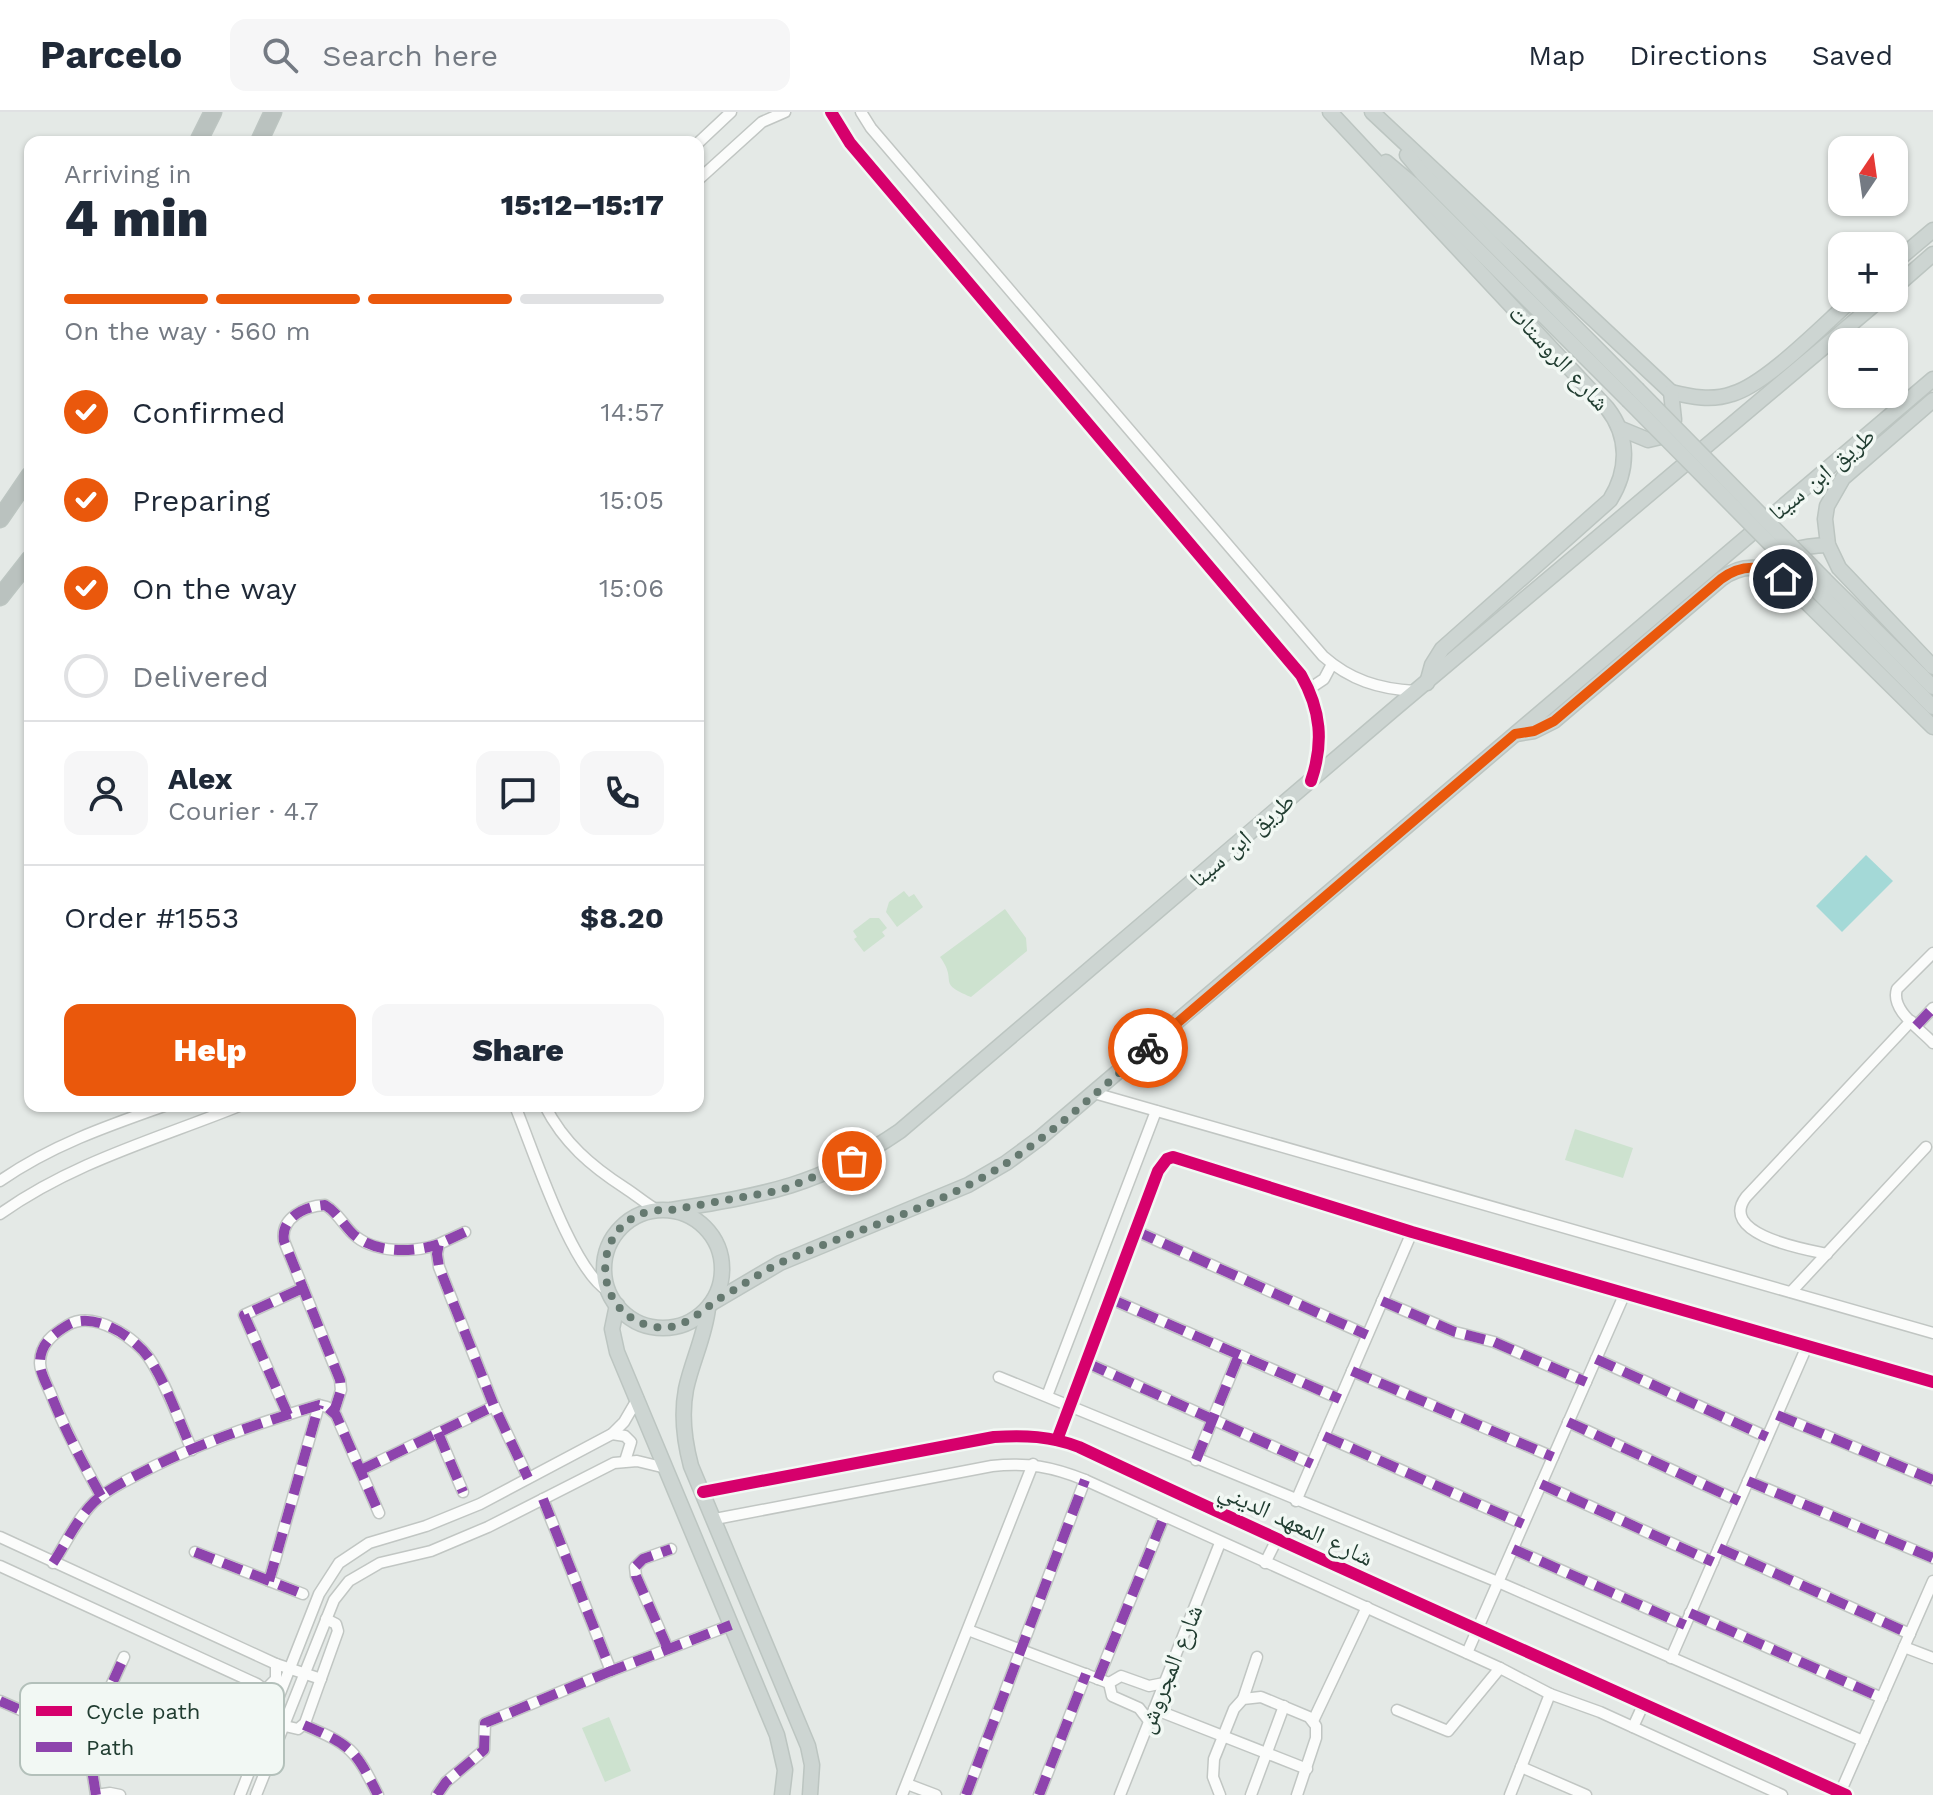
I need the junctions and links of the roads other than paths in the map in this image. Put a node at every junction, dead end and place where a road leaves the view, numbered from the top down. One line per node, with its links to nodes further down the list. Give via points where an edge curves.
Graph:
1 (213, 112): 12 (highway)
2 (273, 112): 13 (highway)
3 (731, 112): 14 (street)
4 (785, 112): 10 (street)
5 (817, 112): 9 (street)
6 (861, 112): 35 (street)
7 (1330, 112): 15 (main road, شارع الروستات)
8 (1372, 112): 11 (main road, شارع الروستات)
9 (832, 115): 39 (street, via 850,143)
10 (761, 117): 16 (street)
11 (1391, 131): 24 (main road, شارع الروستات); 25 (main road, via 1423,174)
12 (201, 136)
13 (262, 136)
14 (704, 137)
15 (1362, 147): 25 (main road, via 1411,183); 27 (main road, شارع الروستات, via 1607,408)
16 (704, 174)
17 (1933, 230): 18 (main road)
18 (1908, 251)
19 (1933, 254): 20 (main road)
20 (1908, 276)
21 (1838, 312): 24 (main road, via 1746,388 1717,398)
22 (1865, 312): 38 (main road, طريق ابن سينا)
23 (1933, 379): 42 (main road, طريق ابن سينا)
24 (1671, 392): 27 (main road, via 1674,420 1665,436 1648,440)
25 (1633, 394): 33 (main road, bridge)
26 (1933, 400): 30 (main road, via 1835,488 1827,506)
27 (1619, 428): 38 (main road, شارع الروستات, via 1624,465 1610,500 1442,649)
28 (24, 484): 29 (highway)
29 (0, 519)
30 (1828, 545): 32 (main road, via 1794,549); 36 (main road, via 1839,568)
31 (24, 567): 34 (highway)
32 (1774, 572): 41 (main road); 42 (main road, via 1753,567 1726,575 1554,721)
33 (1821, 585): 37 (main road); 40 (main road)
34 (0, 597)
35 (1332, 664): 38 (street, via 1372,685); 39 (street, via 1324,679)
36 (1933, 667)
37 (1933, 687)
38 (1422, 688): 43 (main road, طريق ابن سينا)
39 (1309, 689): 43 (street, via 1320,725)
40 (1933, 707)
41 (1933, 727)
42 (1515, 734): 48 (main road, طريق ابن سينا)
43 (1311, 781): 56 (main road, طريق ابن سينا, via 922,1114 876,1147 782,1190)
44 (1933, 953): 46 (street, via 1895,995)
45 (1933, 1008): 46 (street)
46 (1913, 1023): 47 (street); 62 (street, via 1740,1204 1740,1216 1760,1235)
47 (1933, 1043)
48 (1094, 1093): 49 (street); 70 (main road, طريق ابن سينا, via 981,1178 780,1263)
49 (1156, 1111): 65 (street); 81 (street)
50 (147, 1112): 55 (street, via 83,1135)
51 (223, 1112): 57 (street, via 94,1160)
52 (517, 1112): 64 (street, via 575,1251)
53 (549, 1112): 56 (street, via 593,1167)
54 (1926, 1147): 62 (street)
55 (0, 1181)
56 (664, 1210): 64 (main road, via 631,1219 612,1238 604,1264); 70 (main road, via 687,1215 713,1237 723,1270)
57 (0, 1214)
58 (1136, 1231): 60 (street, via 1158,1171 1173,1157); 67 (street); 72 (street)
59 (465, 1232): 61 (street)
60 (1412, 1232): 66 (street); 68 (street)
61 (439, 1244): 63 (street, via 417,1249 377,1246 355,1237 332,1209 311,1208 292,1216 283,1234); 86 (street, via 439,1267)
62 (1827, 1254): 65 (street)
63 (303, 1288): 87 (street, via 340,1380); 88 (street, via 244,1315)
64 (608, 1291): 69 (main road)
65 (1791, 1292): 71 (street)
66 (1625, 1293): 73 (street); 75 (street)
67 (1111, 1299): 74 (street); 76 (street)
68 (1382, 1301): 72 (street); 79 (street)
69 (617, 1305): 70 (main road, via 627,1316 654,1327 683,1324); 82 (main road, via 613,1341)
70 (710, 1305): 111 (main road, via 684,1407 686,1447)
71 (1933, 1333)
72 (1367, 1335): 77 (street)
73 (1807, 1346): 80 (street); 89 (street)
74 (1239, 1355): 83 (street); 90 (street)
75 (1596, 1359): 79 (street); 95 (street)
76 (1087, 1363): 85 (street); 90 (street)
77 (1352, 1371): 83 (street); 98 (street)
78 (999, 1377): 81 (street)
79 (1586, 1382): 91 (street)
80 (1933, 1382)
81 (1047, 1396): 85 (street)
82 (638, 1398): 93 (street); 103 (main road)
83 (1340, 1399): 94 (street)
84 (319, 1405): 87 (street); 88 (street); 132 (street)
85 (1070, 1405): 96 (street); 99 (street)
86 (494, 1406): 92 (street); 105 (street)
87 (334, 1412): 104 (street)
88 (288, 1415): 97 (street)
89 (1777, 1415): 95 (street); 107 (street)
90 (1213, 1420): 99 (street); 102 (street)
91 (1568, 1422): 98 (street); 115 (street)
92 (438, 1433): 104 (street); 110 (street)
93 (612, 1434): 100 (street, via 631,1442); 105 (street)
94 (1324, 1436): 102 (street); 119 (street)
95 (1767, 1437): 108 (street)
96 (1057, 1440): 111 (street, شارع المعهد الديني, via 994,1437); 121 (street, شارع المعهد الديني)
97 (192, 1450): 112 (street); 112 (street, via 151,1360 139,1346 106,1325 72,1322 49,1339 40,1365 61,1420)
98 (1553, 1457): 109 (street)
99 (1196, 1460): 114 (street)
100 (625, 1461): 103 (street); 113 (street, via 602,1467)
101 (1033, 1464): 106 (street, شارع المعهد الديني); 118 (street, شارع المعهد الديني, via 992,1466); 141 (street)
102 (1312, 1464): 114 (street)
103 (666, 1468): 139 (main road)
104 (361, 1470): 116 (street)
105 (528, 1478): 153 (street, via 453,1515 348,1555 325,1583)
106 (1085, 1480): 117 (street, شارع المعهد الديني); 146 (street)
107 (1933, 1480)
108 (1748, 1481): 115 (street); 127 (street)
109 (1541, 1484): 119 (street); 128 (street)
110 (463, 1492)
111 (703, 1492): 118 (main road)
112 (101, 1496): 129 (street)
113 (543, 1499): 138 (street, via 431,1551 358,1574 341,1590); 155 (street)
114 (1296, 1501): 134 (street)
115 (1739, 1501): 123 (street)
116 (379, 1513)
117 (1164, 1517): 122 (street, شارع المعهد الديني); 159 (street)
118 (715, 1519): 196 (main road, via 808,1746)
119 (1523, 1524): 125 (street)
120 (0, 1537): 129 (street)
121 (1277, 1539): 130 (street); 142 (street, شارع المعهد الديني)
122 (1220, 1543): 130 (street, شارع المعهد الديني); 163 (street, شارع المجروش)
123 (1719, 1548): 128 (street); 143 (street)
124 (671, 1549): 145 (street, via 635,1567)
125 (1513, 1549): 134 (street); 140 (street)
126 (195, 1552): 132 (street)
127 (1933, 1558)
128 (1713, 1562): 137 (street)
129 (53, 1563): 152 (street)
130 (1265, 1563): 136 (street, شارع المعهد الديني)
131 (0, 1566): 161 (street)
132 (269, 1581): 135 (street)
133 (1933, 1581): 143 (street)
134 (1498, 1582): 142 (street); 150 (street)
135 (303, 1594)
136 (1367, 1607): 147 (street, شارع المعهد الديني); 175 (street)
137 (1690, 1613): 140 (street); 166 (street)
138 (326, 1619): 156 (street); 158 (street, via 339,1629)
139 (731, 1625): 145 (street); 195 (main road, via 783,1752)
140 (1685, 1625): 150 (street)
141 (968, 1630): 146 (street); 187 (street)
142 (1477, 1631): 147 (street); 169 (street, شارع المعهد الديني)
143 (1910, 1634): 144 (street)
144 (1904, 1647): 151 (street); 166 (street)
145 (668, 1649): 155 (street)
146 (1022, 1650): 157 (street); 198 (street)
147 (1467, 1653): 154 (street, شارع المعهد الديني)
148 (124, 1657): 160 (street)
149 (1257, 1657): 167 (street)
150 (1671, 1658): 180 (street)
151 (1933, 1658)
152 (276, 1664): 153 (street); 162 (street)
153 (291, 1668): 156 (street); 164 (street)
154 (1500, 1668): 165 (street, شارع المعهد الديني); 173 (street, via 1446,1731)
155 (611, 1671): 194 (street, via 485,1723 481,1755)
156 (305, 1673): 158 (street); 177 (street)
157 (1086, 1674): 159 (street); 199 (street)
158 (321, 1679): 176 (street)
159 (1104, 1681): 163 (street, via 1121,1676 1149,1686); 174 (street, via 1112,1696 1139,1708)
160 (112, 1683)
161 (250, 1683)
162 (272, 1683)
163 (1164, 1683): 171 (street, شارع المجروش)
164 (284, 1686)
165 (1550, 1694): 178 (street, شارع المعهد الديني); 182 (street)
166 (1882, 1698): 180 (street)
167 (1243, 1699): 170 (street, via 1255,1696); 179 (street)
168 (0, 1701): 172 (street)
169 (1644, 1703): 178 (street); 188 (street, شارع المعهد الديني)
170 (1284, 1706): 175 (street); 181 (street)
171 (1154, 1709): 174 (street, شارع المجروش); 179 (street)
172 (20, 1710)
173 (1397, 1710)
174 (1149, 1721): 200 (street, شارع المجروش)
175 (1313, 1721): 183 (street, via 1317,1732)
176 (304, 1725): 177 (street); 193 (street, via 349,1747)
177 (285, 1726)
178 (1633, 1727): 206 (street, شارع المعهد الديني)
179 (1222, 1736): 181 (street); 201 (street, via 1212,1768)
180 (1863, 1741): 188 (street)
181 (1266, 1753): 183 (street); 202 (street)
182 (1521, 1767): 204 (street); 205 (street)
183 (1307, 1769): 203 (street)
184 (93, 1775): 189 (street)
185 (248, 1775): 191 (street)
186 (264, 1775): 192 (street)
187 (905, 1790): 197 (street)
188 (1843, 1794)
189 (96, 1795): 190 (street)
190 (120, 1795)
191 (240, 1795)
192 (256, 1795)
193 (378, 1795)
194 (437, 1795)
195 (782, 1795)
196 (810, 1795)
197 (936, 1795)
198 (966, 1795)
199 (1039, 1795)
200 (1120, 1795)
201 (1220, 1795)
202 (1251, 1795)
203 (1297, 1795)
204 (1510, 1795)
205 (1586, 1795)
206 (1782, 1795)

